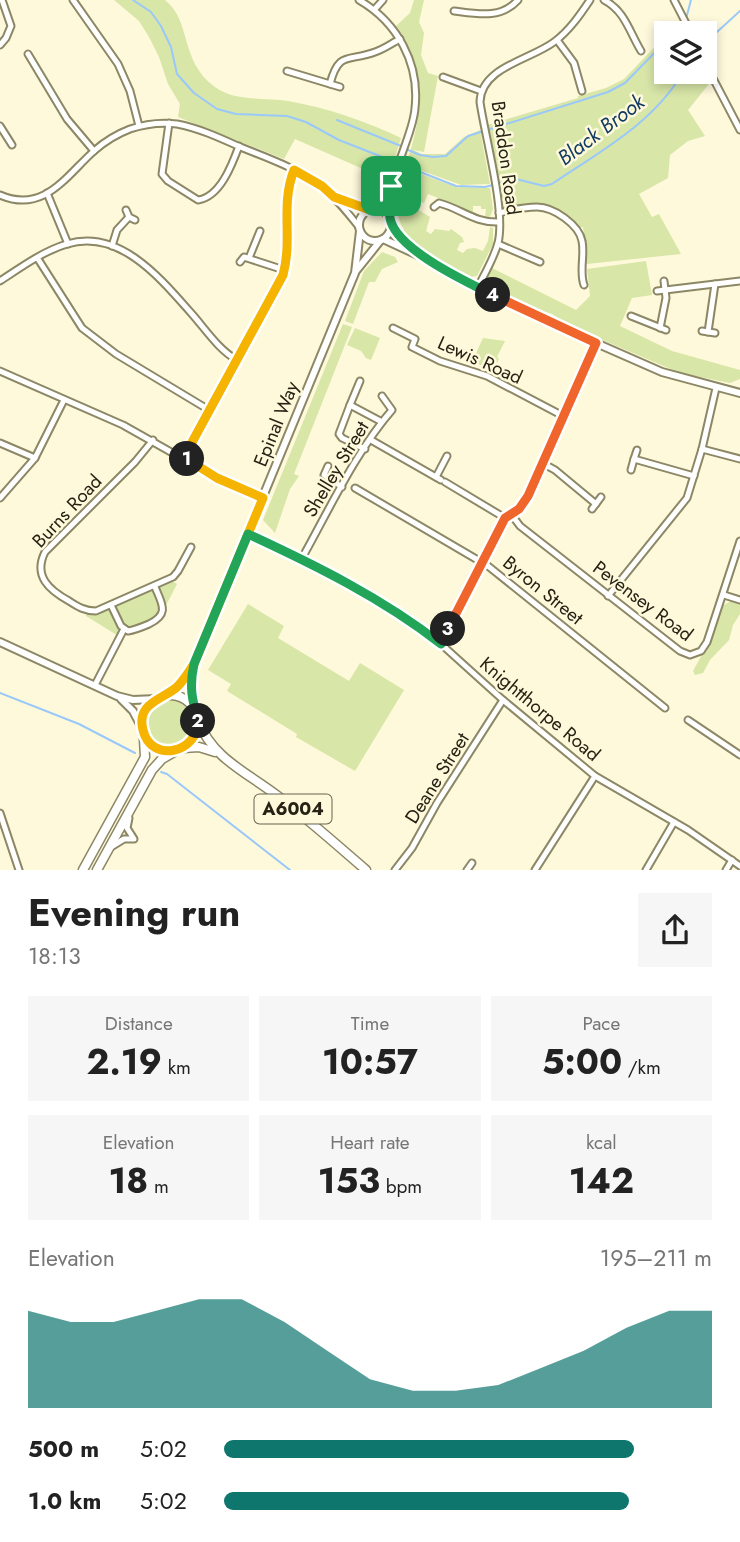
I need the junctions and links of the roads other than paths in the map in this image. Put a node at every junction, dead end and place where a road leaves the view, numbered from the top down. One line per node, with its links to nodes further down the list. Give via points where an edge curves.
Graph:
1 (2, 0): 15 (street, via 11,26)
2 (73, 0): 32 (street, via 118,64)
3 (359, 0): 9 (street)
4 (382, 0): 9 (street)
5 (518, 0): 10 (street, via 496,14 463,15)
6 (590, 0): 13 (street, Braddon Road)
7 (604, 0): 14 (street, via 623,15)
8 (674, 0): 11 (street)
9 (374, 10): 12 (street)
10 (454, 10)
11 (684, 21)
12 (400, 39): 26 (street, via 372,54 340,61); 40 (street, via 412,65 416,95 414,118)
13 (557, 40): 24 (street); 28 (street, Braddon Road, via 495,73)
14 (636, 42): 16 (street); 17 (street)
15 (0, 44)
16 (627, 47)
17 (640, 51)
18 (28, 54): 19 (street)
19 (36, 66): 20 (street); 38 (street, via 72,127)
20 (28, 71)
21 (288, 71): 26 (street)
22 (452, 71): 28 (street, via 446,78)
23 (589, 80): 24 (street)
24 (581, 82): 29 (street)
25 (717, 82): 33 (street)
26 (330, 84): 27 (street)
27 (340, 87)
28 (481, 91): 46 (street, Braddon Road)
29 (582, 91)
30 (169, 123): 32 (street); 37 (street); 37 (street, via 162,174 198,200 213,192 226,176)
31 (0, 125): 35 (street)
32 (139, 126): 38 (street)
33 (740, 127)
34 (14, 132): 35 (street)
35 (7, 136): 36 (street)
36 (12, 145)
37 (239, 146): 39 (street)
38 (93, 151): 41 (street)
39 (294, 170): 43 (street); 59 (street, via 286,196)
40 (391, 186): 45 (street); 48 (street)
41 (47, 193): 42 (street, via 27,199); 53 (street)
42 (0, 195)
43 (334, 197): 45 (street); 50 (street)
44 (435, 207): 49 (street, via 439,203 475,219)
45 (370, 210): 48 (street, via 382,211); 50 (street, via 363,215)
46 (499, 214): 49 (street, Braddon Road); 65 (street, via 540,206 578,228 583,242)
47 (130, 215): 55 (street, via 117,230)
48 (390, 220): 52 (street, via 391,230); 56 (street)
49 (499, 222): 54 (street, Braddon Road)
50 (360, 229): 52 (street, via 371,241); 60 (street, Epinal Way)
51 (260, 231): 59 (street, via 243,258)
52 (382, 240): 56 (street); 60 (street, Epinal Way)
53 (68, 244): 55 (street); 57 (street)
54 (498, 244): 58 (street); 66 (street, Braddon Road)
55 (112, 246): 73 (street, via 158,275)
56 (422, 257): 66 (street)
57 (38, 258): 61 (street); 81 (street, via 82,328)
58 (540, 262)
59 (284, 270): 73 (street)
60 (355, 273): 104 (street, Epinal Way)
61 (0, 281)
62 (664, 281): 67 (street)
63 (740, 281): 64 (street)
64 (715, 284): 67 (street); 71 (street, via 705,332)
65 (584, 285)
66 (478, 287): 72 (street)
67 (665, 289): 68 (street); 69 (street, via 663,329)
68 (657, 291)
69 (631, 316)
70 (393, 328): 82 (street, Lewis Road, via 415,339 412,347 487,376)
71 (715, 333)
72 (596, 343): 76 (street, via 662,372); 82 (street)
73 (237, 360): 81 (street)
74 (0, 371): 79 (street)
75 (360, 381): 80 (street)
76 (716, 388): 77 (street); 88 (street)
77 (740, 393)
78 (382, 396): 83 (street, Shelley Street, via 392,410)
79 (64, 400): 84 (street); 92 (street)
80 (350, 405): 83 (street); 87 (street, via 340,434)
81 (209, 410): 91 (street)
82 (565, 417): 95 (street)
83 (382, 422): 85 (street, Shelley Street)
84 (153, 440): 91 (street); 116 (street, Burns Road, via 45,552 40,563 47,585 78,607 96,611)
85 (371, 440): 87 (street, Shelley Street); 99 (street)
86 (0, 443): 92 (street)
87 (365, 449): 100 (street, Shelley Street)
88 (702, 449): 94 (street); 98 (street)
89 (638, 450): 93 (street)
90 (447, 456): 99 (street)
91 (184, 457): 104 (street)
92 (35, 458): 103 (street)
93 (634, 459): 97 (street); 98 (street)
94 (740, 459)
95 (544, 464): 102 (street, via 594,506); 105 (street, via 524,503)
96 (328, 466): 100 (street, via 324,475)
97 (631, 470)
98 (694, 476): 114 (street, via 683,504)
99 (441, 480): 106 (street)
100 (342, 487): 110 (street, Shelley Street)
101 (355, 488): 111 (street, Byron Street)
102 (601, 496)
103 (0, 498)
104 (263, 498): 107 (street, Epinal Way)
105 (511, 514): 106 (street); 114 (street, Pevensey Road)
106 (505, 518): 111 (street)
107 (248, 534): 110 (street, Knightthorpe Road); 120 (street, Epinal Way)
108 (740, 541): 113 (street, Pevensey Road)
109 (197, 554): 112 (street, Burns Road, via 190,549 176,574)
110 (301, 560): 119 (street, Knightthorpe Road, via 375,598)
111 (481, 562): 119 (street); 126 (street, Byron Street)
112 (155, 587): 116 (street, Burns Road); 117 (street, via 162,604 160,617 136,629)
113 (724, 595): 114 (street, Pevensey Road, via 702,651 690,656); 115 (street)
114 (608, 596)
115 (740, 600)
116 (111, 605): 117 (street)
117 (124, 629): 121 (street)
118 (0, 642): 121 (street)
119 (441, 644): 124 (street, Knightthorpe Road)
120 (194, 664): 123 (street, Epinal Way, via 177,687); 125 (street, Epinal Way)
121 (95, 685): 122 (street)
122 (117, 696): 123 (street); 129 (street, via 133,711)
123 (158, 698): 125 (main road, via 175,696); 129 (main road, via 144,712)
124 (503, 700): 133 (street, Knightthorpe Road); 145 (street, Deane Street)
125 (192, 707): 128 (main road, A6004)
126 (665, 708)
127 (688, 720): 132 (street)
128 (198, 721): 130 (main road, via 194,737); 131 (main road, A6004)
129 (143, 731): 130 (main road, A6004, via 158,749); 142 (main road, via 145,757)
130 (179, 749): 131 (main road, A6004, via 199,747); 134 (main road, via 158,763)
131 (218, 753): 144 (main road, A6004)
132 (740, 755)
133 (595, 776): 136 (street, Knightthorpe Road); 147 (street)
134 (138, 796): 137 (main road); 137 (street, via 127,824 134,839 119,841)
135 (0, 813): 141 (street)
136 (674, 822): 138 (street, Knightthorpe Road); 148 (street)
137 (109, 849): 143 (main road)
138 (732, 860): 140 (street, Knightthorpe Road); 149 (street)
139 (472, 863): 146 (street)
140 (740, 866)
141 (19, 870)
142 (83, 870)
143 (97, 870)
144 (366, 870)
145 (395, 870)
146 (467, 870)
147 (535, 870)
148 (646, 870)
149 (726, 870)

